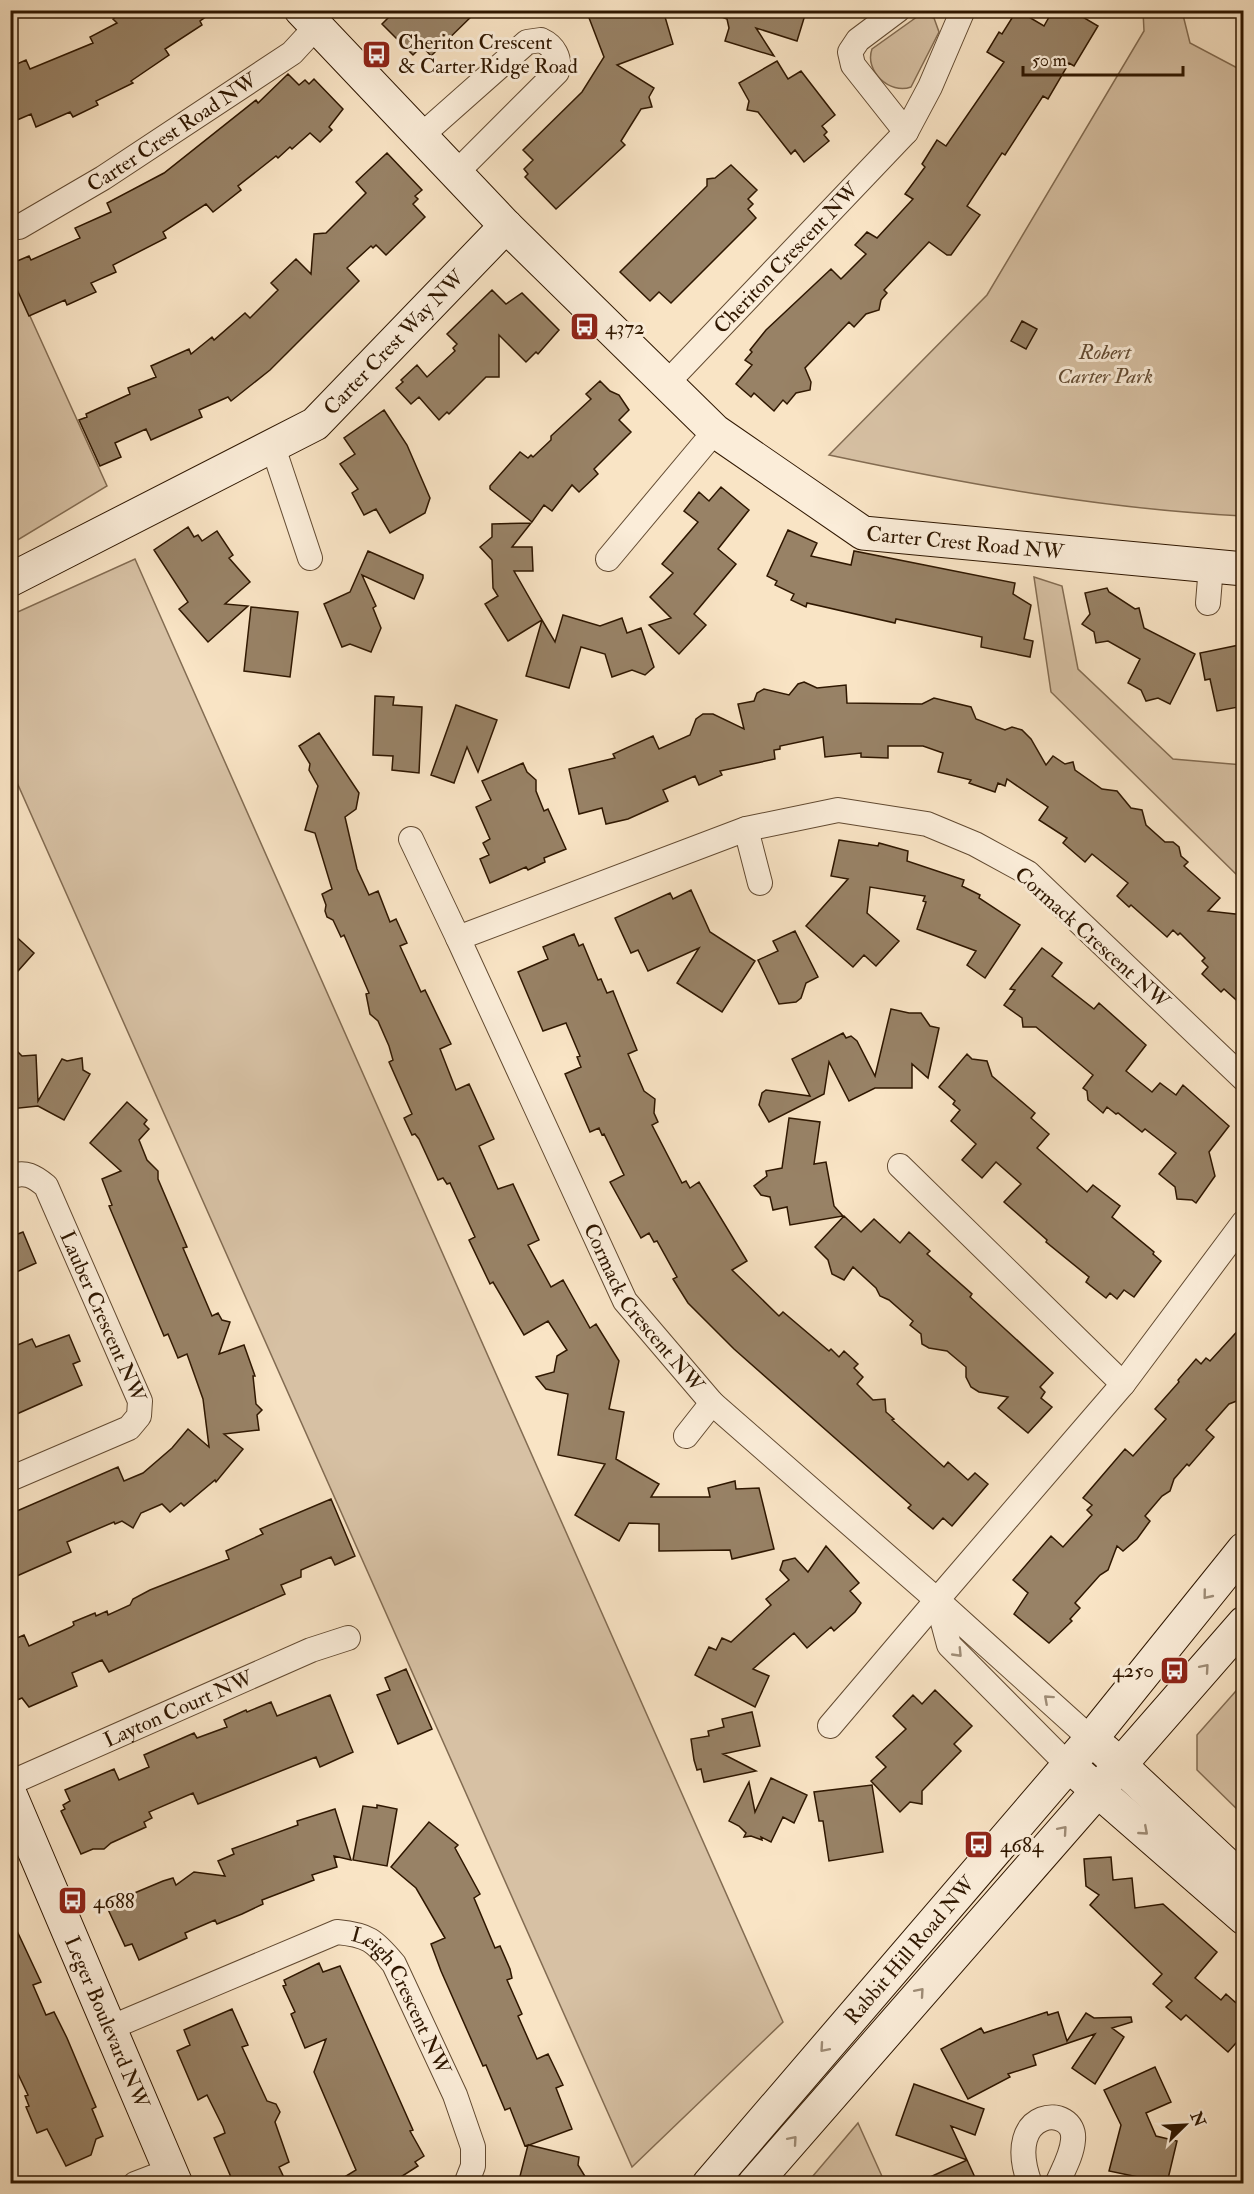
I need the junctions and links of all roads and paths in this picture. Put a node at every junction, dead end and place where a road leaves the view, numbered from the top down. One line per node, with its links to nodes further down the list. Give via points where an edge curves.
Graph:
1 (898, 10): 4 (street, via 858,40 850,52 853,65)
2 (963, 10): 4 (street, Cheriton Crescent NW)
3 (308, 19): 5 (street, Carter Crest Road NW); 8 (street, Carter Crest Road NW, via 292,53 103,178)
4 (906, 132): 9 (street, Cheriton Crescent NW)
5 (422, 135): 6 (street, Carter Crest Road NW); 6 (street, via 527,42 541,40 553,48 559,64 557,72)
6 (456, 172): 7 (street, Carter Crest Road NW)
7 (506, 226): 9 (street, Carter Crest Road NW); 11 (street, Carter Crest Way NW, via 315,424)
8 (19, 227)
9 (666, 384): 10 (street, Carter Crest Road NW)
10 (715, 431): 13 (street); 14 (street, Carter Crest Road NW, via 863,533)
11 (273, 447): 12 (street); 16 (street, Carter Crest Way NW)
12 (310, 558)
13 (608, 560)
14 (1211, 566): 15 (street, Carter Crest Road NW); 17 (street)
15 (1244, 569)
16 (10, 579)
17 (1208, 603)
18 (746, 829): 20 (street); 21 (street, Cormack Crescent NW); 22 (street, Cormack Crescent NW, via 838,810 927,824 975,844 1028,873)
19 (411, 839): 21 (street, Cormack Crescent NW)
20 (760, 883)
21 (458, 938): 27 (street, Cormack Crescent NW, via 625,1301)
22 (1244, 1079)
23 (900, 1166): 26 (street)
24 (10, 1177): 29 (street, Lauber Crescent NW, via 18,1173 32,1175 46,1186 140,1401 139,1416 129,1428)
25 (1244, 1222): 26 (street)
26 (1123, 1384): 31 (street)
27 (712, 1403): 28 (street); 31 (street, Cormack Crescent NW)
28 (686, 1436)
29 (10, 1479)
30 (1244, 1549): 35 (street, Rabbit Hill Road NW, one-way to 35)
31 (938, 1600): 34 (street); 35 (street, Cormack Crescent NW, one-way to 31); 36 (street, one-way to 36, via 950,1645)
32 (1244, 1623): 37 (street, Rabbit Hill Road NW, one-way to 32)
33 (348, 1638): 38 (street, Layton Court NW, via 310,1650)
34 (830, 1726)
35 (1091, 1738): 36 (street, Rabbit Hill Road NW); 37 (street)
36 (1068, 1765): 39 (street); 47 (street, Rabbit Hill Road NW, one-way to 47)
37 (1119, 1765): 39 (street, Rabbit Hill Road NW); 41 (street)
38 (10, 1783)
39 (1097, 1790): 42 (street, one-way to 42); 48 (street, Rabbit Hill Road NW, one-way to 39)
40 (10, 1794): 43 (street, Leger Boulevard NW)
41 (1244, 1881)
42 (1244, 1918)
43 (112, 2027): 44 (street, Leger Boulevard NW); 46 (street, Leigh Crescent NW, via 337,1932 362,1935 380,1947 394,1964 454,2095 472,2147 473,2166)
44 (173, 2177): 45 (street)
45 (135, 2184)
46 (466, 2184)
47 (709, 2184)
48 (754, 2184)
49 (1030, 2184): 50 (street, via 1022,2147 1034,2121 1048,2117 1061,2119 1074,2138)
50 (1057, 2184)

